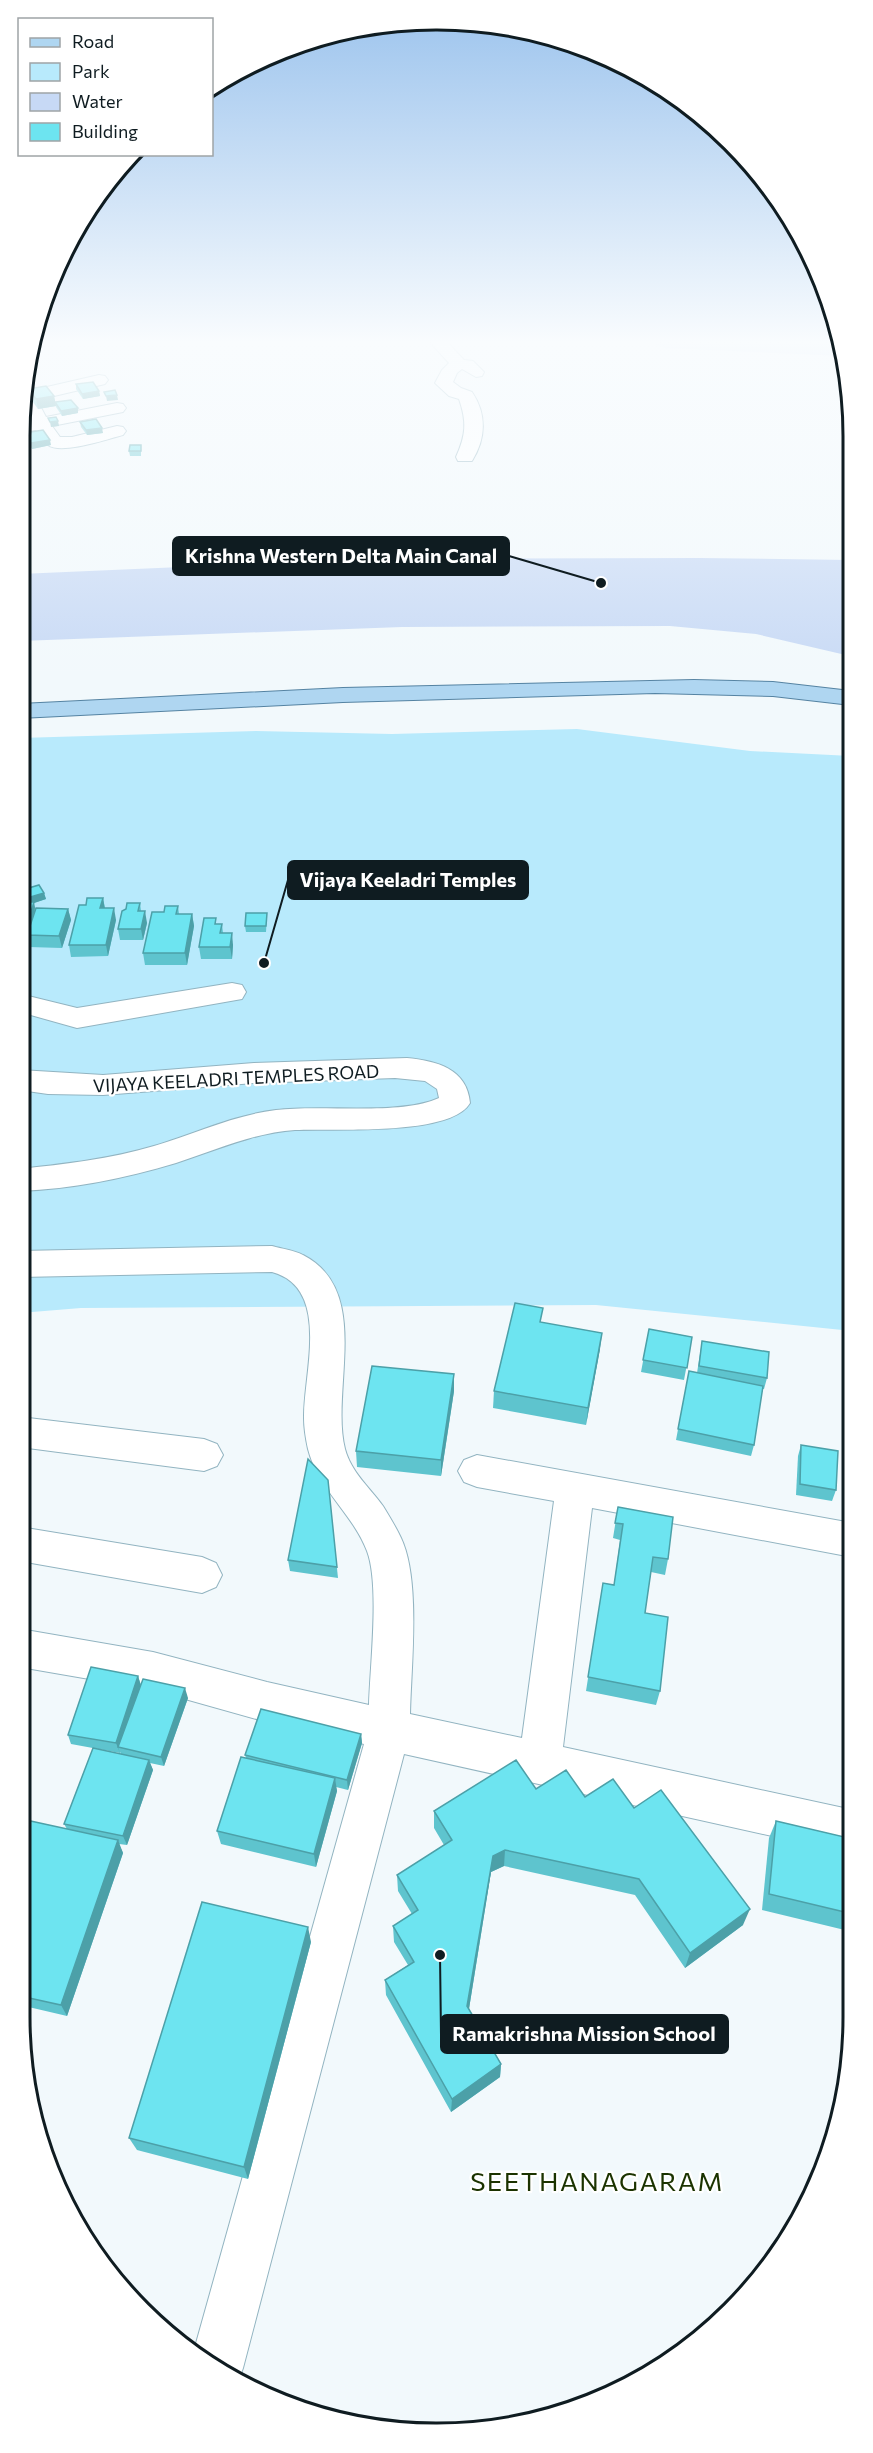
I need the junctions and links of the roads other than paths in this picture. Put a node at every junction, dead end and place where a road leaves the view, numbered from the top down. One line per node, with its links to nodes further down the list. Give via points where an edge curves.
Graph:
1 (843, 697): 2 (main road, via 701,686 472,691)
2 (30, 710)
3 (232, 992): 4 (street, via 77,1018)
4 (30, 1006)
5 (30, 1081): 6 (street, VIJAYA KEELADRI TEMPLES ROAD, via 90,1086 243,1074 429,1071 445,1078 455,1092 455,1103 445,1110 420,1114 276,1121 150,1159)
6 (30, 1179)
7 (30, 1264): 16 (street, via 272,1259 291,1263 313,1281 322,1301 329,1338 322,1418 327,1451 341,1481 386,1548 393,1577)
8 (30, 1433): 9 (street)
9 (204, 1455)
10 (477, 1471): 11 (street)
11 (575, 1489): 12 (street); 17 (street)
12 (843, 1538)
13 (30, 1546): 14 (street)
14 (202, 1575)
15 (30, 1650): 16 (street, via 153,1671)
16 (389, 1730): 17 (street); 19 (street)
17 (540, 1762): 18 (street)
18 (843, 1830)
19 (218, 2359)

